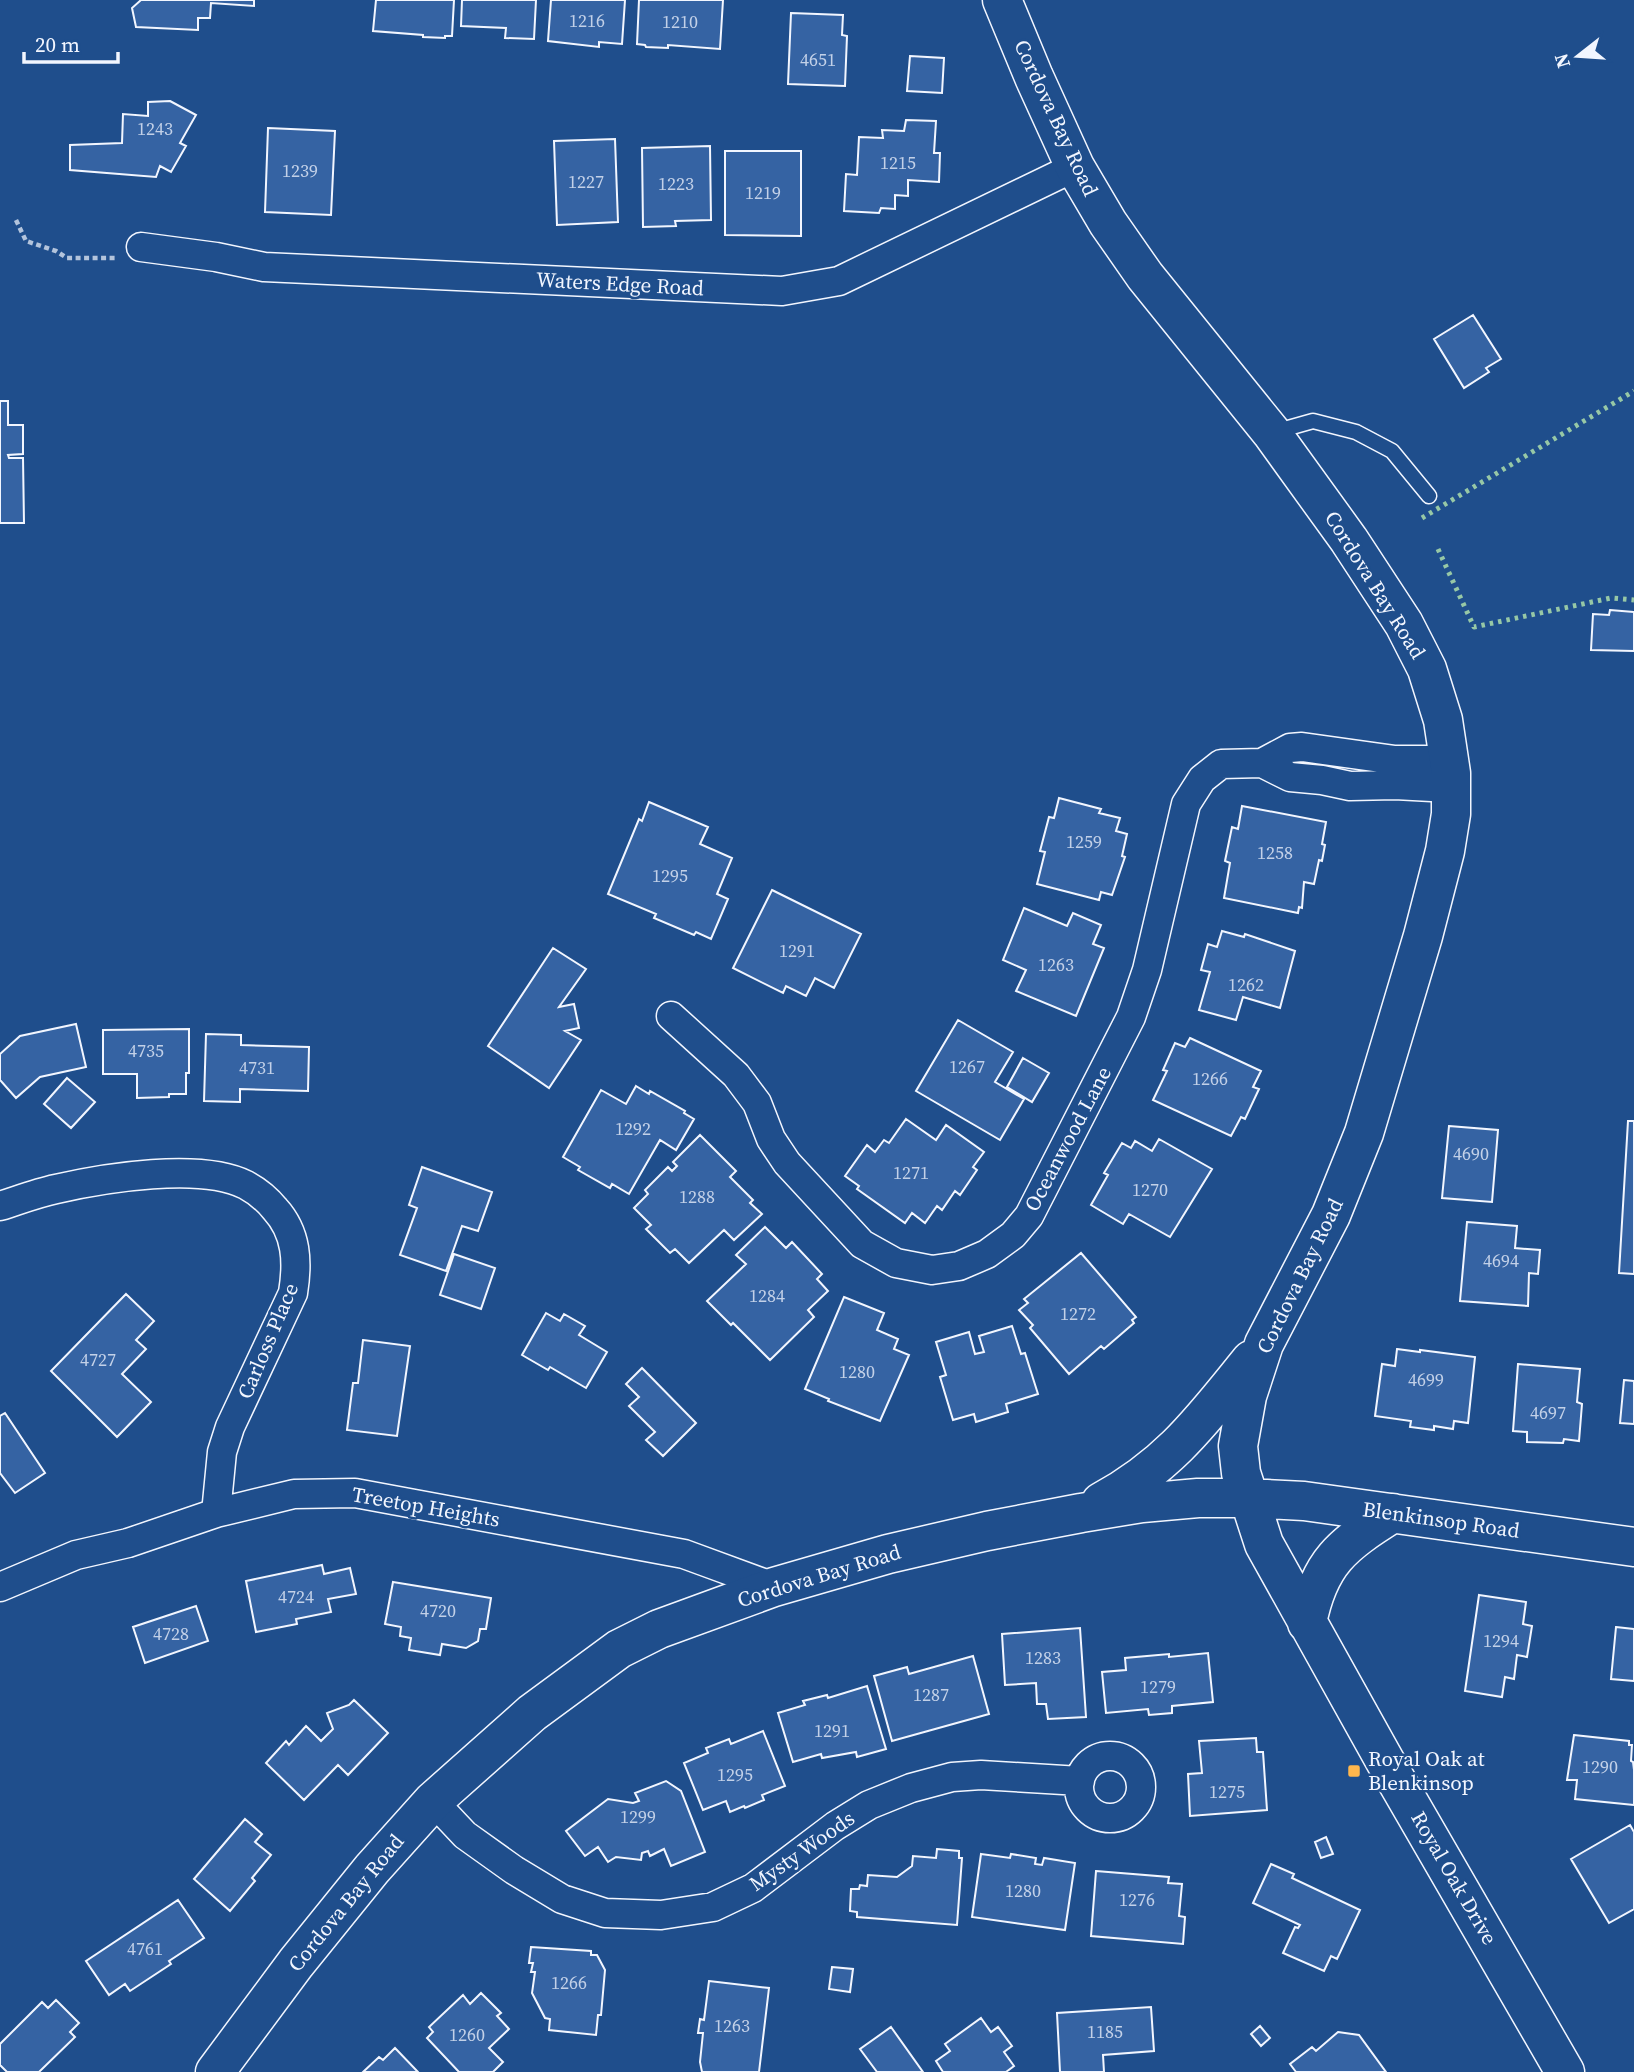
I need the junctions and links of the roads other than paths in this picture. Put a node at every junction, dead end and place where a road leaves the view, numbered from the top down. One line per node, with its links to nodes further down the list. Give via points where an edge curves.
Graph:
1 (1002, 0): 2 (main road, Cordova Bay Road)
2 (1075, 167): 3 (street, Waters Edge Road, via 839,281 782,291 264,267); 4 (main road, Cordova Bay Road, via 1145,276)
3 (141, 247)
4 (1272, 432): 5 (lane, via 1312,421 1356,432 1392,451); 6 (main road, Cordova Bay Road, via 1404,624 1443,720)
5 (1429, 496)
6 (1450, 774): 7 (street, Oceanwood Lane, via 1395,760 1302,747 1262,762 1222,764 1202,779 1186,804 1147,970 1131,1017 1029,1216 1013,1235 959,1266 932,1270 896,1263 862,1244 787,1163 771,1139 757,1103 736,1074); 9 (main road, Cordova Bay Road, via 1451,814 1445,851 1364,1133 1331,1214)
7 (671, 1016)
8 (0, 1206): 11 (street, Carloss Place, via 56,1189 181,1173 244,1184 280,1214 295,1248 293,1293 230,1427 222,1452)
9 (1264, 1344): 10 (main road, Cordova Bay Road, via 1247,1396 1238,1446); 12 (main road, via 1193,1432 1156,1468)
10 (1248, 1497): 12 (main road, Cordova Bay Road, via 1142,1503); 13 (main road, Blenkinsop Road); 17 (main road, Royal Oak Drive, via 1264,1544)
11 (216, 1513): 15 (street, Treetop Heights, via 76,1555); 16 (street, Treetop Heights, via 294,1494 355,1493 684,1554)
12 (1081, 1513): 16 (main road, Cordova Bay Road, via 901,1551)
13 (1393, 1513): 14 (main road, Blenkinsop Road); 17 (main road, via 1355,1536 1331,1560 1312,1597)
14 (1634, 1547)
15 (0, 1587)
16 (774, 1587): 19 (main road, Cordova Bay Road, via 618,1649 532,1713)
17 (1307, 1623): 21 (main road, Royal Oak Drive)
18 (1080, 1782): 19 (street, Mysty Woods, via 981,1775 911,1788 869,1805 835,1826 753,1888 713,1907 661,1915 604,1913 562,1899 465,1835)
19 (433, 1801): 20 (main road, Cordova Bay Road, via 288,1973)
20 (215, 2072)
21 (1565, 2072)

